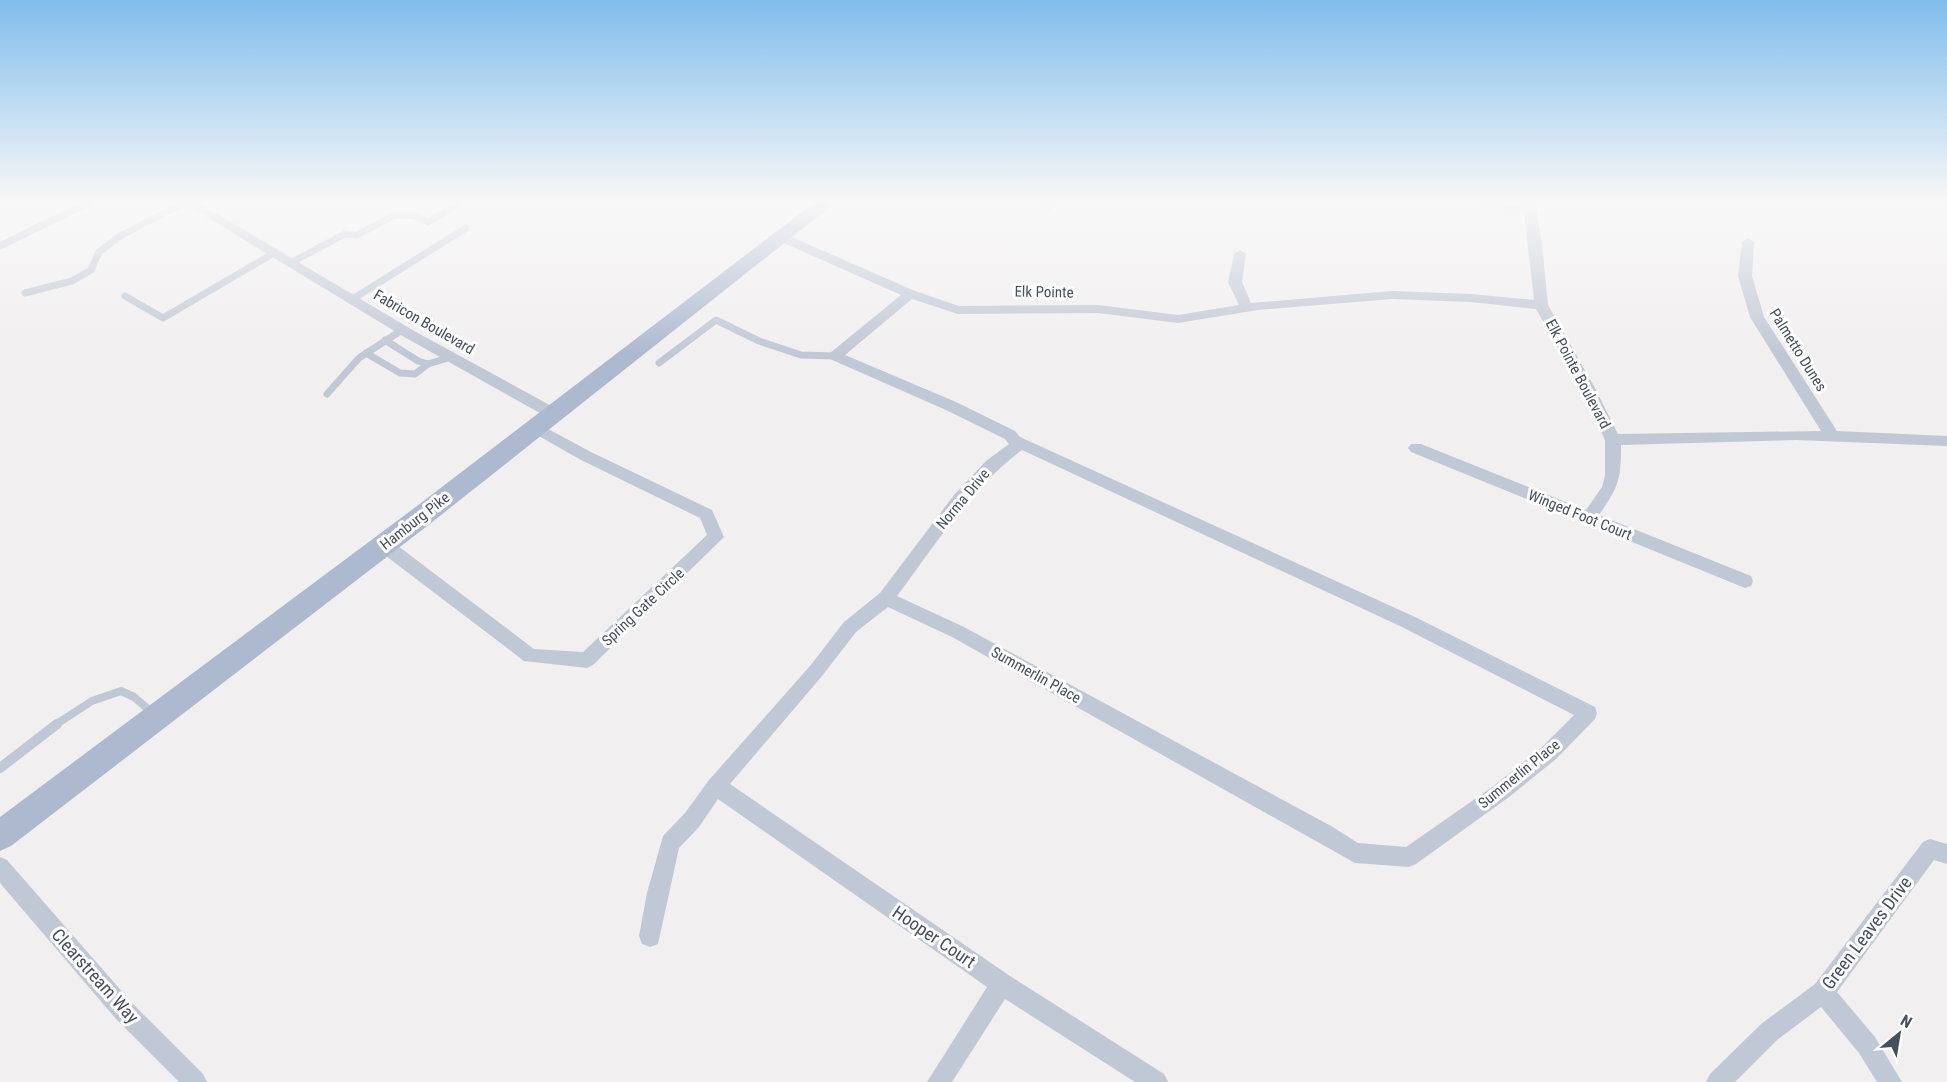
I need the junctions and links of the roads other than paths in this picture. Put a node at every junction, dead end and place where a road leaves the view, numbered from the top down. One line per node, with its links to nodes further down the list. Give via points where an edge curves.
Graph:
1 (99, 252): 11 (lane, via 91,270 72,281)
2 (310, 252): 10 (lane)
3 (427, 252): 14 (lane)
4 (762, 252): 26 (main road, Hamburg Pike)
5 (817, 252): 12 (street, Elk Pointe)
6 (1537, 252): 16 (street)
7 (1747, 252): 27 (street, Palmetto Dunes, via 1744,276 1757,316)
8 (274, 253): 10 (street, Fabricon Boulevard); 13 (lane, via 163,318)
9 (1240, 254): 17 (street, via 1235,282)
10 (290, 263): 14 (street, Fabricon Boulevard)
11 (25, 293)
12 (910, 294): 17 (street, Elk Pointe, via 958,310 1098,309 1178,319); 21 (street)
13 (125, 296)
14 (351, 300): 18 (street, Fabricon Boulevard)
15 (1319, 300): 16 (street, Elk Pointe Boulevard, via 1392,295); 17 (street, Elk Pointe)
16 (1541, 305): 28 (street, Elk Pointe Boulevard)
17 (1247, 308)
18 (402, 330): 19 (lane); 22 (street, Fabricon Boulevard)
19 (385, 340): 20 (lane); 24 (lane)
20 (366, 353): 24 (lane, via 400,373 415,374); 25 (lane)
21 (835, 356): 23 (lane, via 801,355 716,320); 29 (street, via 951,406)
22 (451, 357): 24 (lane); 26 (street, Fabricon Boulevard)
23 (658, 363)
24 (428, 364)
25 (327, 394)
26 (543, 420): 33 (main road, Hamburg Pike); 33 (street, Spring Gate Circle, via 586,456 706,514 716,537 587,660 530,656)
27 (1832, 436): 28 (street, Elk Pointe Boulevard); 30 (street, Elk Pointe Boulevard)
28 (1613, 440): 32 (street, via 1610,488)
29 (1015, 441): 35 (street, Norma Drive, via 1017,445 991,465 960,499); 35 (street, Summerlin Place, via 1095,474 1369,603 1514,672 1588,713 1549,753 1502,791 1409,856 1355,853 958,632)
30 (1947, 441)
31 (1416, 448): 32 (street, Winged Foot Court)
32 (1589, 518): 34 (street, Winged Foot Court)
33 (384, 545): 36 (main road, Hamburg Pike)
34 (1745, 581)
35 (886, 598): 38 (street, Norma Drive, via 850,627)
36 (157, 717): 37 (lane, via 122,691 102,697); 39 (main road, Hamburg Pike)
37 (0, 768)
38 (716, 786): 42 (street, Norma Drive, via 670,843); 43 (street, Hooper Court)
39 (0, 836)
40 (1938, 852): 44 (street, Green Leaves Drive)
41 (0, 867): 45 (street, Clearstream Way, via 124,1011)
42 (650, 936)
43 (1002, 984): 46 (street); 47 (street, Hooper Court)
44 (1823, 992): 48 (street, Green Leaves Drive, via 1769,1032); 49 (street, via 1867,1045)
45 (195, 1082)
46 (939, 1082)
47 (1156, 1082)
48 (1718, 1082)
49 (1890, 1082)

